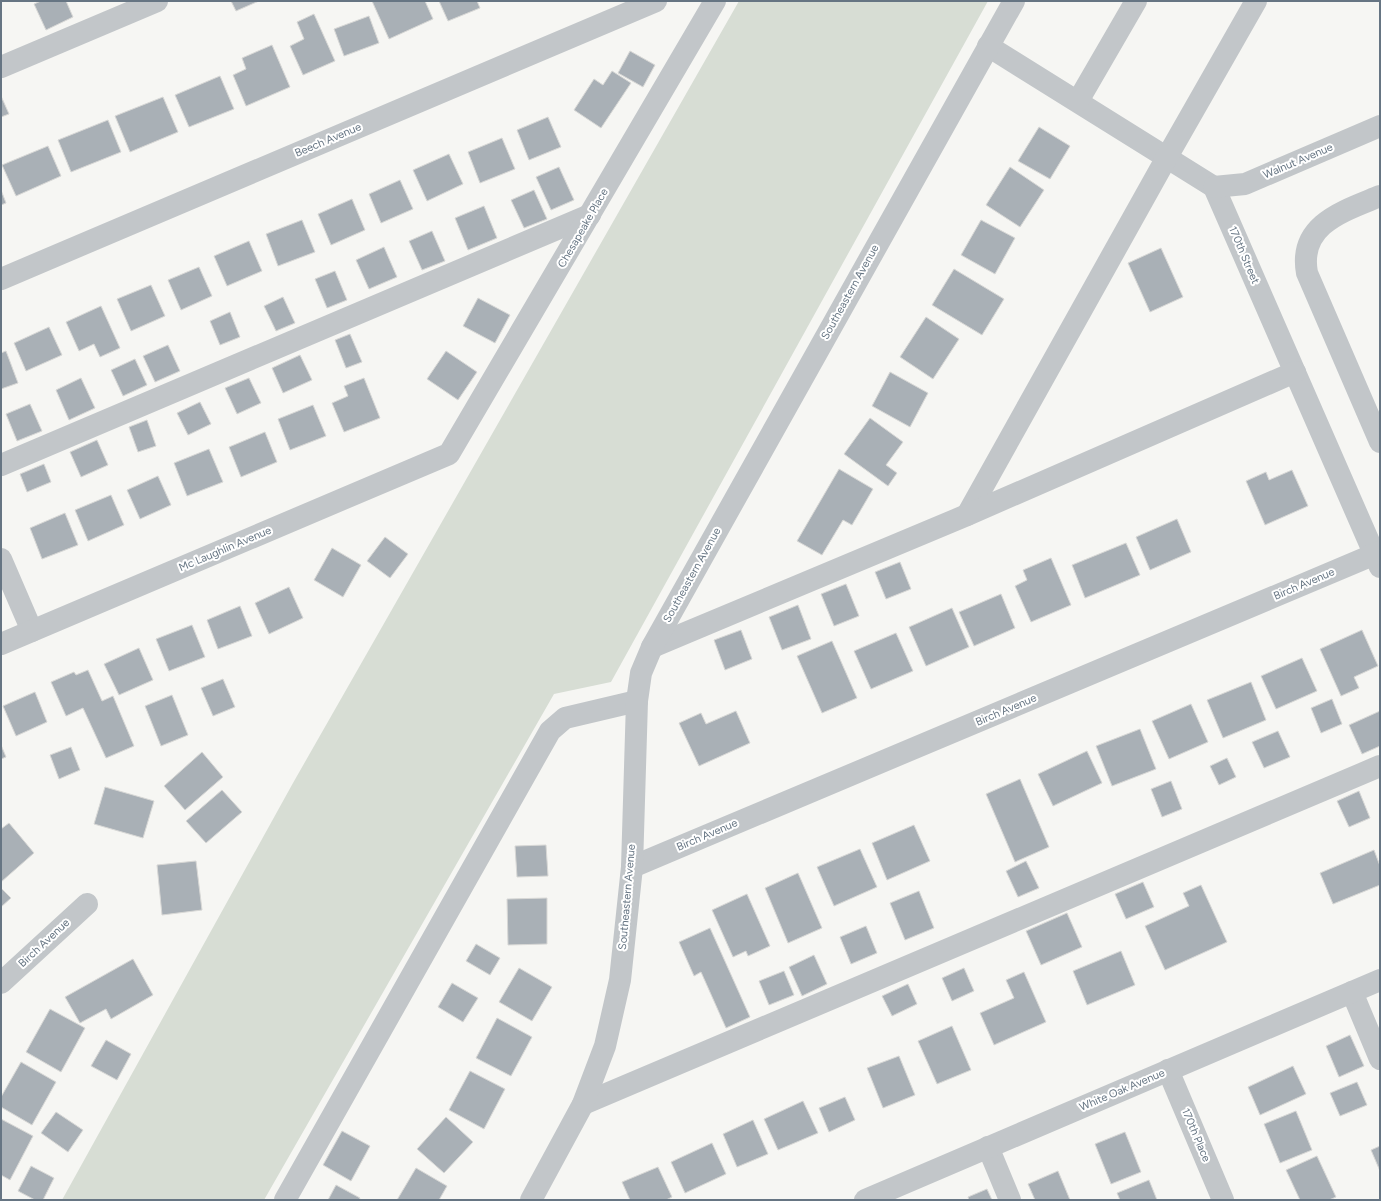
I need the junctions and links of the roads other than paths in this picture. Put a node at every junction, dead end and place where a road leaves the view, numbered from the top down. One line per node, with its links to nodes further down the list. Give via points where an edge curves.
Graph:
1 (157, 1): 8 (street)
2 (656, 1): 15 (street, Beech Avenue)
3 (715, 1): 14 (street, Chesapeake Place)
4 (1014, 1): 7 (street, Southeastern Avenue)
5 (1136, 1): 9 (street)
6 (1249, 3): 11 (street)
7 (988, 46): 9 (street); 25 (street, Southeastern Avenue)
8 (1, 67)
9 (1078, 101): 11 (street)
10 (1380, 126): 12 (street, Walnut Avenue, via 1246,184)
11 (1167, 157): 12 (street); 20 (street)
12 (1214, 187): 16 (street, 170th Street)
13 (1380, 196): 17 (street, via 1339,213 1325,222 1307,246 1304,259 1307,273)
14 (590, 215): 18 (street, Chesapeake Place); 19 (street)
15 (1, 279)
16 (1295, 372): 20 (street); 21 (street, 170th Street)
17 (1380, 442)
18 (449, 454): 23 (street, Mc Laughlin Avenue)
19 (1, 465)
20 (967, 515): 25 (street)
21 (1378, 558): 28 (street, Birch Avenue)
22 (1, 559): 23 (street)
23 (32, 631): 24 (street, Mc Laughlin Avenue)
24 (1, 644)
25 (652, 647): 26 (street, Southeastern Avenue, via 642,673)
26 (637, 701): 28 (street, Southeastern Avenue); 37 (street, via 564,718 550,731)
27 (1380, 766): 35 (street)
28 (632, 867): 35 (street, Southeastern Avenue, via 620,980 604,1046)
29 (87, 904): 31 (street, Birch Avenue)
30 (1380, 980): 32 (street, White Oak Avenue)
31 (1, 983)
32 (1352, 992): 33 (street); 34 (street, White Oak Avenue)
33 (1380, 1059)
34 (1168, 1070): 36 (street, White Oak Avenue); 41 (street, 170th Place)
35 (583, 1104): 38 (street, Southeastern Avenue)
36 (988, 1147): 39 (street, White Oak Avenue); 40 (street)
37 (285, 1200)
38 (531, 1200)
39 (865, 1200)
40 (1010, 1200)
41 (1223, 1200)

